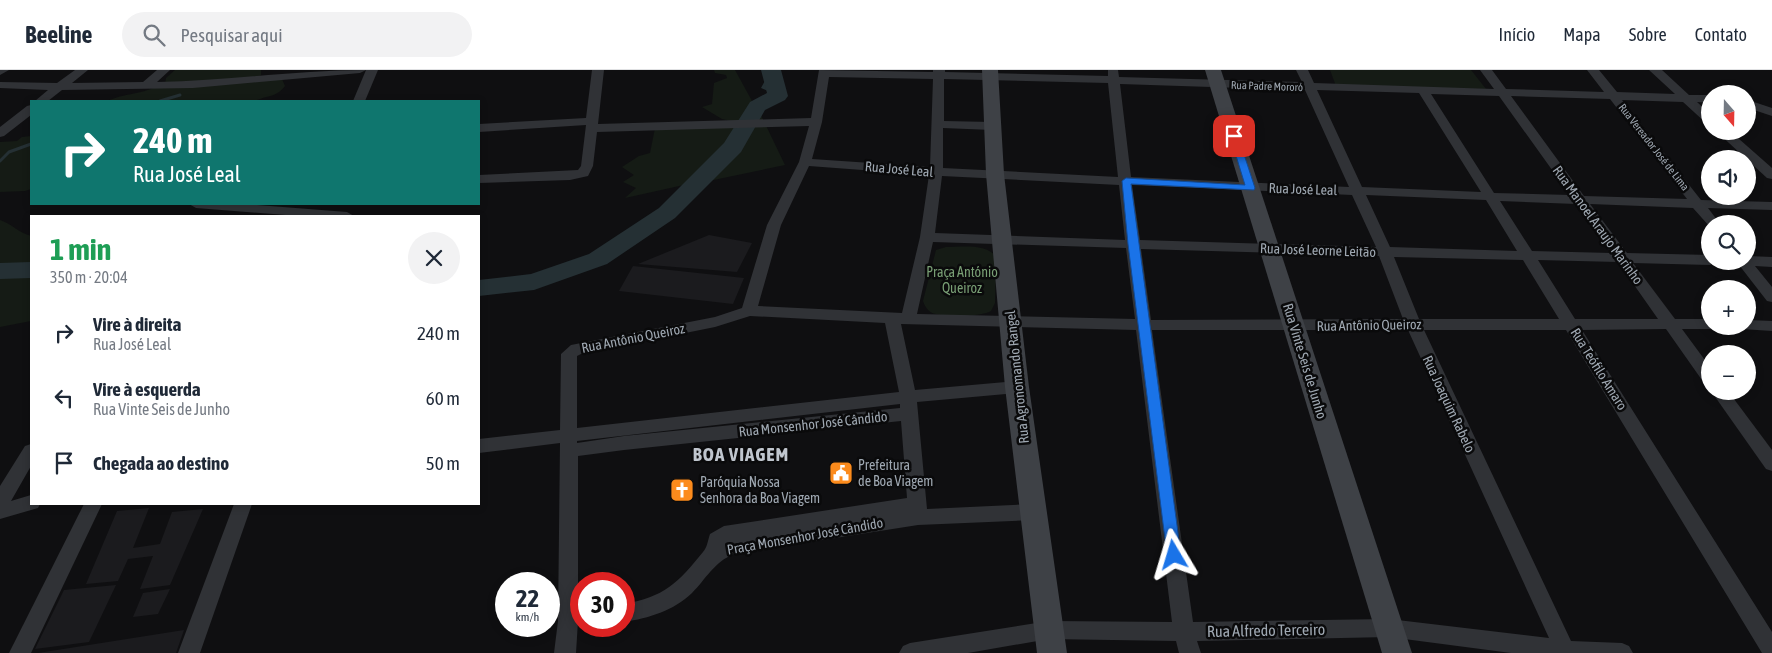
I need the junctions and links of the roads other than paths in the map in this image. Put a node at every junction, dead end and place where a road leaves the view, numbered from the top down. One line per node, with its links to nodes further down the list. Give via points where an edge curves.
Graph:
1 (3, 70): 11 (street)
2 (82, 70): 19 (street)
3 (164, 70): 18 (street)
4 (360, 70): 18 (street, via 236,82)
5 (372, 70): 27 (street)
6 (598, 70): 35 (street)
7 (1302, 70): 20 (street, Rua Joaquim Rabelo)
8 (1486, 70): 22 (street, Rua Manoel Araujo Marinho)
9 (1593, 70): 23 (street, Rua Vereador José de Lima)
10 (1656, 70): 24 (street)
11 (0, 72)
12 (825, 72): 13 (street, Rua Padre Mororó); 34 (street)
13 (938, 73): 14 (street, Rua Padre Mororó); 36 (street)
14 (991, 73): 15 (street, Rua Padre Mororó); 37 (main road, Rua Agronomando Rangel)
15 (1113, 75): 16 (street, Rua Padre Mororó); 46 (street)
16 (1216, 77): 20 (street, Rua Padre Mororó); 47 (main road, Rua Vinte Seis de Junho)
17 (0, 85): 19 (street)
18 (145, 86): 19 (street)
19 (60, 87): 26 (street)
20 (1310, 87): 21 (street, Rua Padre Mororó); 48 (street, Rua Joaquim Rabelo)
21 (1422, 90): 22 (street, Rua Padre Mororó); 49 (street, Rua Teófilo Amaro)
22 (1502, 92): 23 (street, Rua Padre Mororó); 50 (street, Rua Manoel Araujo Marinho)
23 (1615, 96): 24 (street, Rua Padre Mororó); 51 (street, Rua Vereador José de Lima)
24 (1684, 98): 25 (street, Rua Padre Mororó); 32 (street)
25 (1701, 99)
26 (43, 100)
27 (359, 100)
28 (1772, 101): 29 (street)
29 (1756, 102)
30 (1756, 105): 33 (street)
31 (30, 110): 39 (street)
32 (1701, 112)
33 (1772, 112)
34 (816, 122): 35 (street); 41 (street)
35 (591, 124): 38 (street); 45 (street, via 587,166 583,173)
36 (936, 124): 37 (street); 42 (street)
37 (992, 126): 43 (main road, Rua Agronomando Rangel)
38 (480, 128)
39 (0, 133)
40 (1732, 140): 44 (street)
41 (805, 162): 42 (street, Rua José Leal); 68 (street, via 774,226)
42 (936, 172): 43 (street, Rua José Leal); 56 (street)
43 (995, 174): 46 (street, Rua José Leal); 57 (main road, Rua Agronomando Rangel)
44 (1772, 175)
45 (480, 179)
46 (1126, 181): 47 (street, Rua José Leal); 58 (street)
47 (1250, 188): 48 (street, Rua José Leal); 59 (main road, Rua Vinte Seis de Junho)
48 (1357, 191): 49 (street, Rua José Leal); 60 (street, Rua Joaquim Rabelo)
49 (1490, 197): 50 (street, Rua José Leal); 61 (street, Rua Teófilo Amaro)
50 (1581, 201): 51 (street, Rua José Leal); 62 (street, Rua Manoel Araujo Marinho)
51 (1697, 204): 53 (street, Rua José Leal); 55 (street, Rua Vereador José de Lima)
52 (209, 205): 54 (street)
53 (1772, 206)
54 (334, 215)
55 (1706, 215)
56 (927, 237): 57 (street, Rua José Leorne Leitão); 69 (street)
57 (1003, 239): 58 (street, Rua José Leorne Leitão); 70 (main road, Rua Agronomando Rangel)
58 (1133, 244): 59 (street, Rua José Leorne Leitão); 74 (street)
59 (1270, 249): 60 (street, Rua José Leorne Leitão); 77 (main road, Rua Vinte Seis de Junho)
60 (1385, 252): 61 (street, Rua José Leorne Leitão); 71 (street, Rua Joaquim Rabelo)
61 (1528, 256): 62 (street, Rua José Leorne Leitão); 75 (street, Rua Teófilo Amaro)
62 (1622, 258): 63 (street, Rua José Leorne Leitão); 72 (street, Rua Manoel Araujo Marinho)
63 (1701, 260)
64 (1756, 261): 65 (street)
65 (1772, 262)
66 (1750, 270): 67 (street)
67 (1772, 296)
68 (748, 311): 69 (street, Rua Antônio Queiroz); 83 (street, Rua Antônio Queiroz, via 733,318 571,352 568,365)
69 (900, 318): 70 (street, Rua Antônio Queiroz); 82 (street)
70 (1010, 322): 74 (street, Rua Antônio Queiroz); 80 (main road, Rua Agronomando Rangel)
71 (1413, 324): 75 (street, Rua Antônio Queiroz); 77 (street, Rua Antônio Queiroz); 100 (street, Rua Joaquim Rabelo)
72 (1670, 324): 73 (street, Rua Antônio Queiroz); 75 (street, Rua Antônio Queiroz); 79 (street, Rua Manoel Araujo Marinho)
73 (1701, 324)
74 (1144, 325): 77 (street, Rua Antônio Queiroz); 98 (street)
75 (1571, 325): 101 (street, Rua Teófilo Amaro)
76 (1756, 325): 78 (street)
77 (1294, 326): 96 (main road, Rua Vinte Seis de Junho)
78 (1772, 326)
79 (1701, 367)
80 (1017, 387): 82 (street, Rua Monsenhor José Cândido); 93 (main road, Rua Agronomando Rangel)
81 (1726, 400): 86 (street)
82 (909, 405): 83 (street, Rua Monsenhor José Cândido, via 624,443); 91 (street)
83 (568, 444): 84 (street, Rua Monsenhor José Cândido); 94 (street)
84 (480, 446)
85 (30, 453): 87 (street)
86 (1772, 464)
87 (0, 502)
88 (30, 503): 92 (street)
89 (92, 505): 102 (street)
90 (243, 505): 103 (street)
91 (918, 510): 93 (street, Praça Monsenhor José Cândido); 95 (street, Praça Monsenhor José Cândido, via 733,546 704,561 687,585 670,599)
92 (0, 511)
93 (1033, 512): 97 (main road, Rua Agronomando Rangel)
94 (573, 572)
95 (635, 611)
96 (1389, 628): 98 (street, Rua Alfredo Terceiro); 100 (street, Rua Alfredo Terceiro); 108 (main road, Rua Vinte Seis de Junho)
97 (1049, 630): 98 (street, Rua Alfredo Terceiro); 105 (street, Rua Alfredo Terceiro); 106 (main road, Rua Agronomando Rangel)
98 (1184, 632): 107 (street)
99 (570, 636): 104 (street)
100 (1565, 651): 109 (street, Rua Alfredo Terceiro)
101 (1772, 651)
102 (20, 653)
103 (189, 653)
104 (565, 653)
105 (910, 653)
106 (1052, 653)
107 (1190, 653)
108 (1397, 653)
109 (1622, 653)

